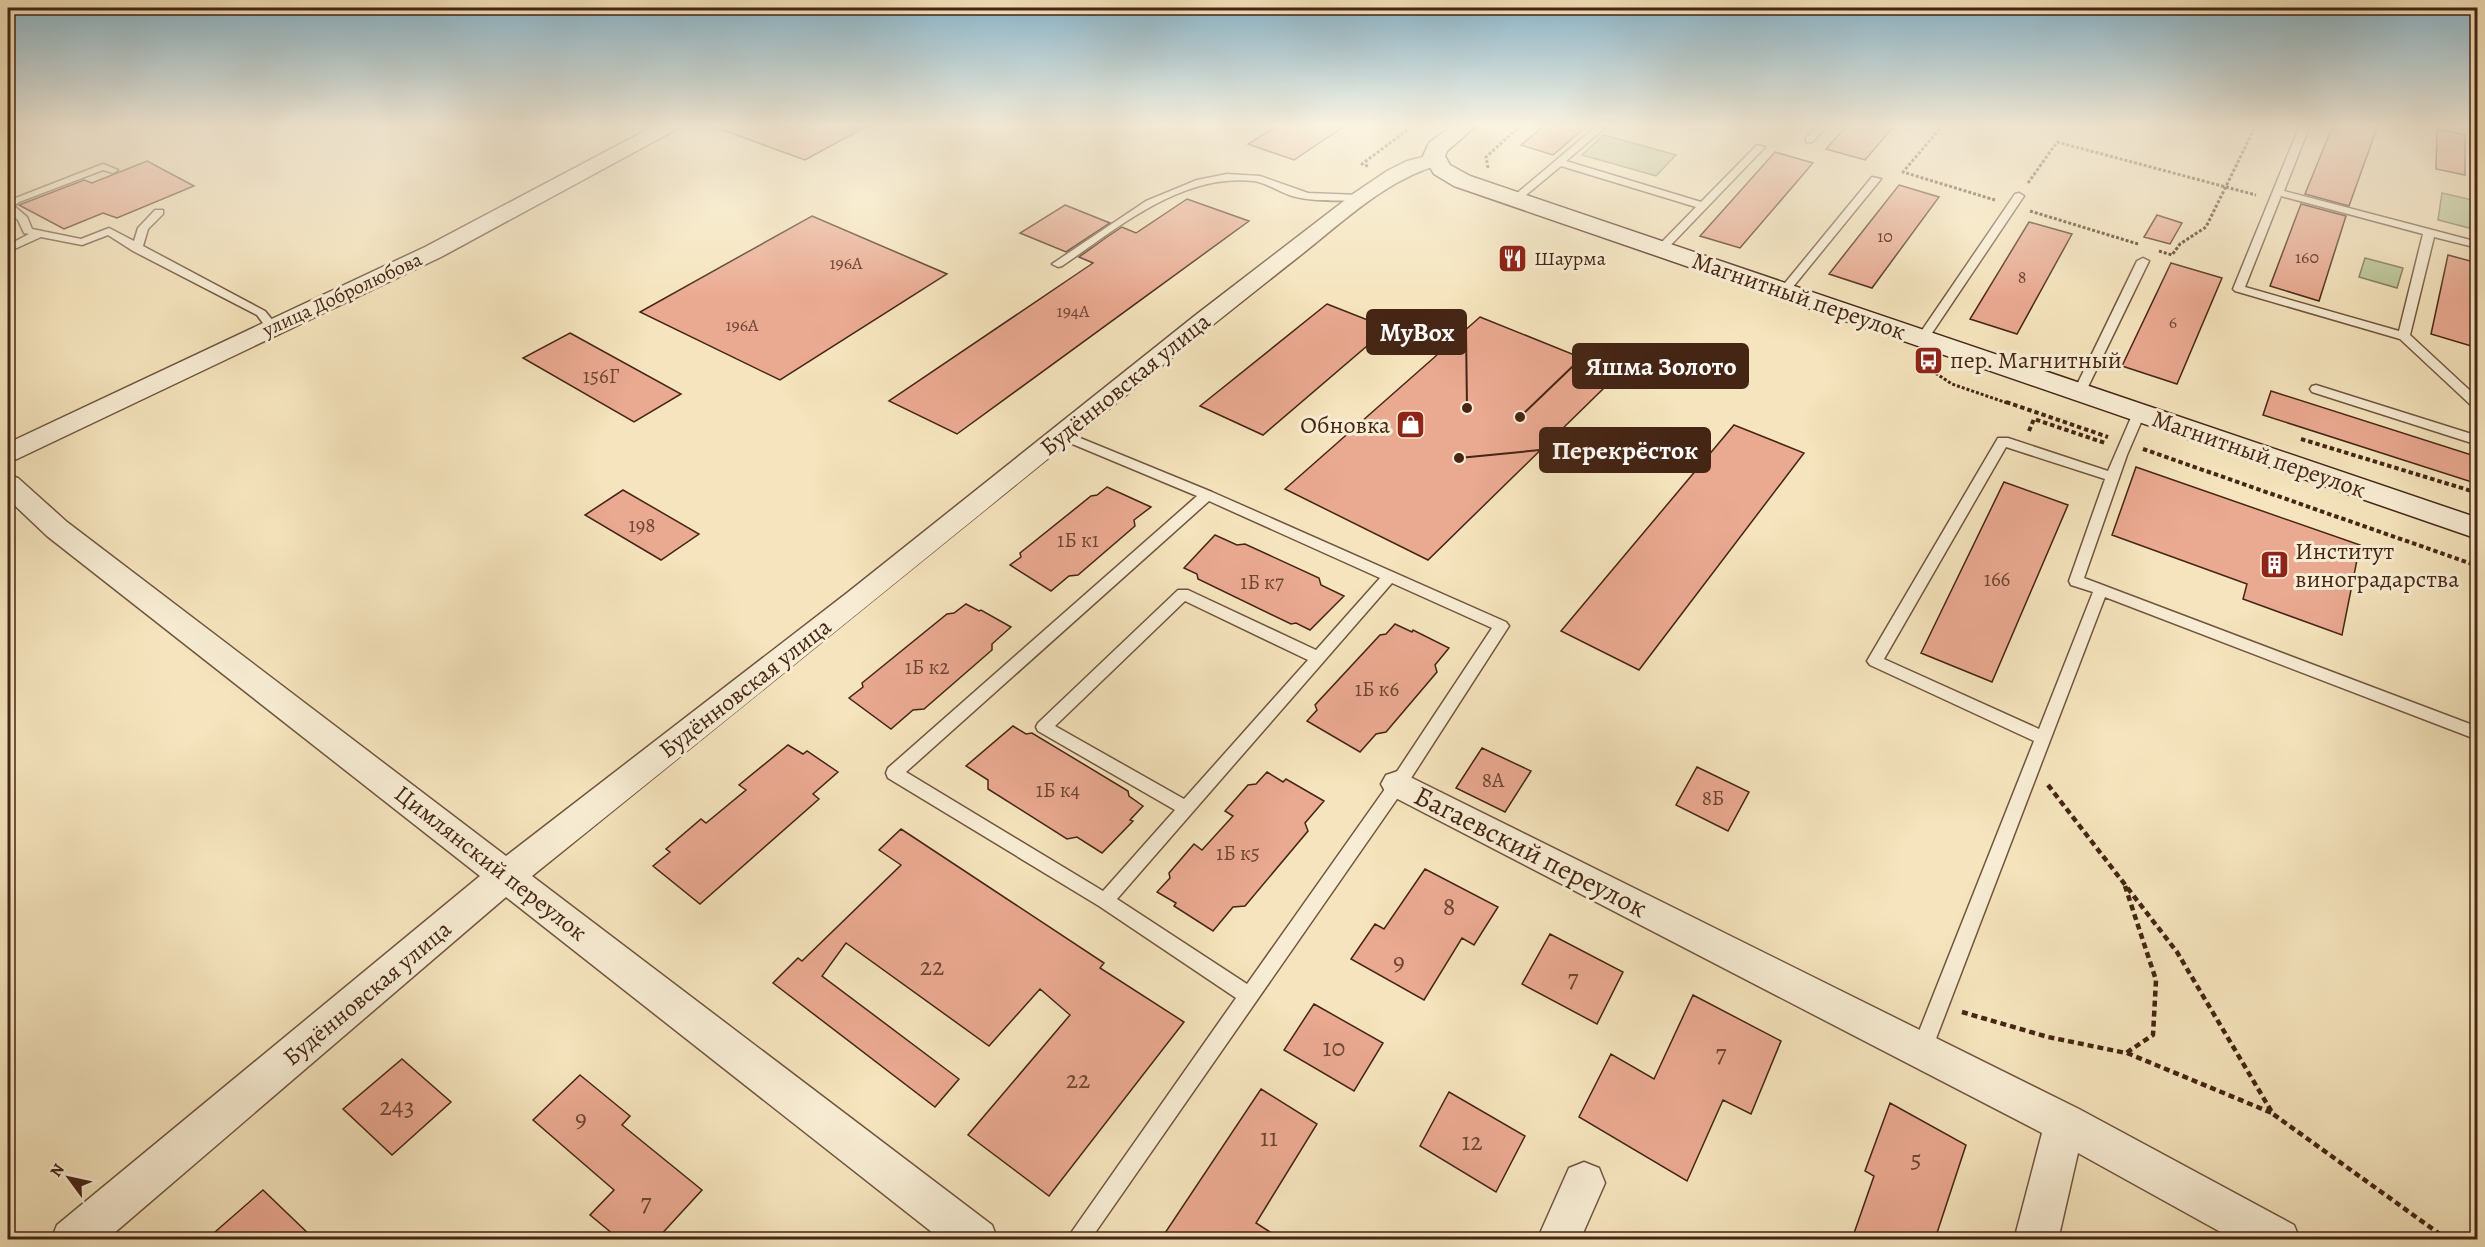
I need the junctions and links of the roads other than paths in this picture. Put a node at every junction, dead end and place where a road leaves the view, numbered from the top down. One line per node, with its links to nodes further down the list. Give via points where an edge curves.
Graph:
1 (56, 183): 18 (lane, via 8,206 23,219 28,231)
2 (561, 183): 27 (street, улица Добролюбова, via 432,252)
3 (1199, 183): 25 (lane, via 1158,198)
4 (1268, 183): 13 (lane, via 1299,195)
5 (1382, 183): 13 (street, Будённовская улица)
6 (1468, 183): 14 (main road, Магнитный переулок)
7 (1534, 183): 14 (lane)
8 (1628, 183): 16 (lane)
9 (1725, 183): 16 (lane)
10 (1873, 183): 26 (lane)
11 (2281, 183): 12 (lane)
12 (2276, 196): 19 (lane); 28 (lane, via 2239,289)
13 (1360, 198): 34 (street, Будённовская улица)
14 (1515, 199): 23 (main road, Магнитный переулок)
15 (2016, 201): 29 (lane)
16 (1703, 206): 23 (lane)
17 (159, 212): 22 (lane, via 142,228)
18 (40, 233): 21 (lane); 22 (lane, via 82,242 108,231)
19 (2429, 233): 20 (lane); 28 (lane)
20 (2478, 245)
21 (8, 249)
22 (137, 249): 27 (lane, via 261,313)
23 (1661, 249): 26 (main road, Магнитный переулок)
24 (2143, 261): 31 (lane)
25 (1058, 264)
26 (1784, 291): 29 (main road, Магнитный переулок)
27 (272, 327): 36 (street, улица Добролюбова)
28 (2404, 336): 32 (lane)
29 (1922, 339): 31 (main road, Магнитный переулок)
30 (2316, 389): 35 (lane)
31 (2079, 393): 33 (main road, Магнитный переулок)
32 (2478, 405)
33 (2139, 413): 37 (lane); 40 (main road, Магнитный переулок)
34 (1063, 435): 39 (lane); 48 (street, Будённовская улица)
35 (2478, 441)
36 (8, 453)
37 (2112, 477): 42 (lane, via 2076,581); 45 (lane, via 2003,441 1875,661)
38 (8, 484): 48 (street, Цимлянский переулок, via 57,529)
39 (1207, 495): 41 (lane); 49 (lane, via 894,773)
40 (2478, 529)
41 (1390, 576): 43 (lane); 46 (lane, via 1501,626)
42 (2101, 590): 44 (lane); 45 (lane)
43 (1318, 658): 47 (lane); 47 (lane, via 1183,594 1044,727)
44 (2478, 735)
45 (2043, 738): 51 (lane)
46 (1398, 784): 50 (lane, Багаевский переулок); 51 (street, Багаевский переулок)
47 (1186, 808): 49 (lane)
48 (507, 875): 54 (street, Будённовская улица); 55 (street, Цимлянский переулок)
49 (1105, 901): 50 (lane)
50 (1248, 995): 56 (lane, Багаевский переулок)
51 (1922, 1049): 52 (street, Багаевский переулок)
52 (2065, 1123): 58 (street); 59 (street, Багаевский переулок)
53 (1584, 1183): 57 (street)
54 (72, 1239)
55 (977, 1239)
56 (1077, 1239)
57 (1558, 1239)
58 (2036, 1239)
59 (2279, 1239)

